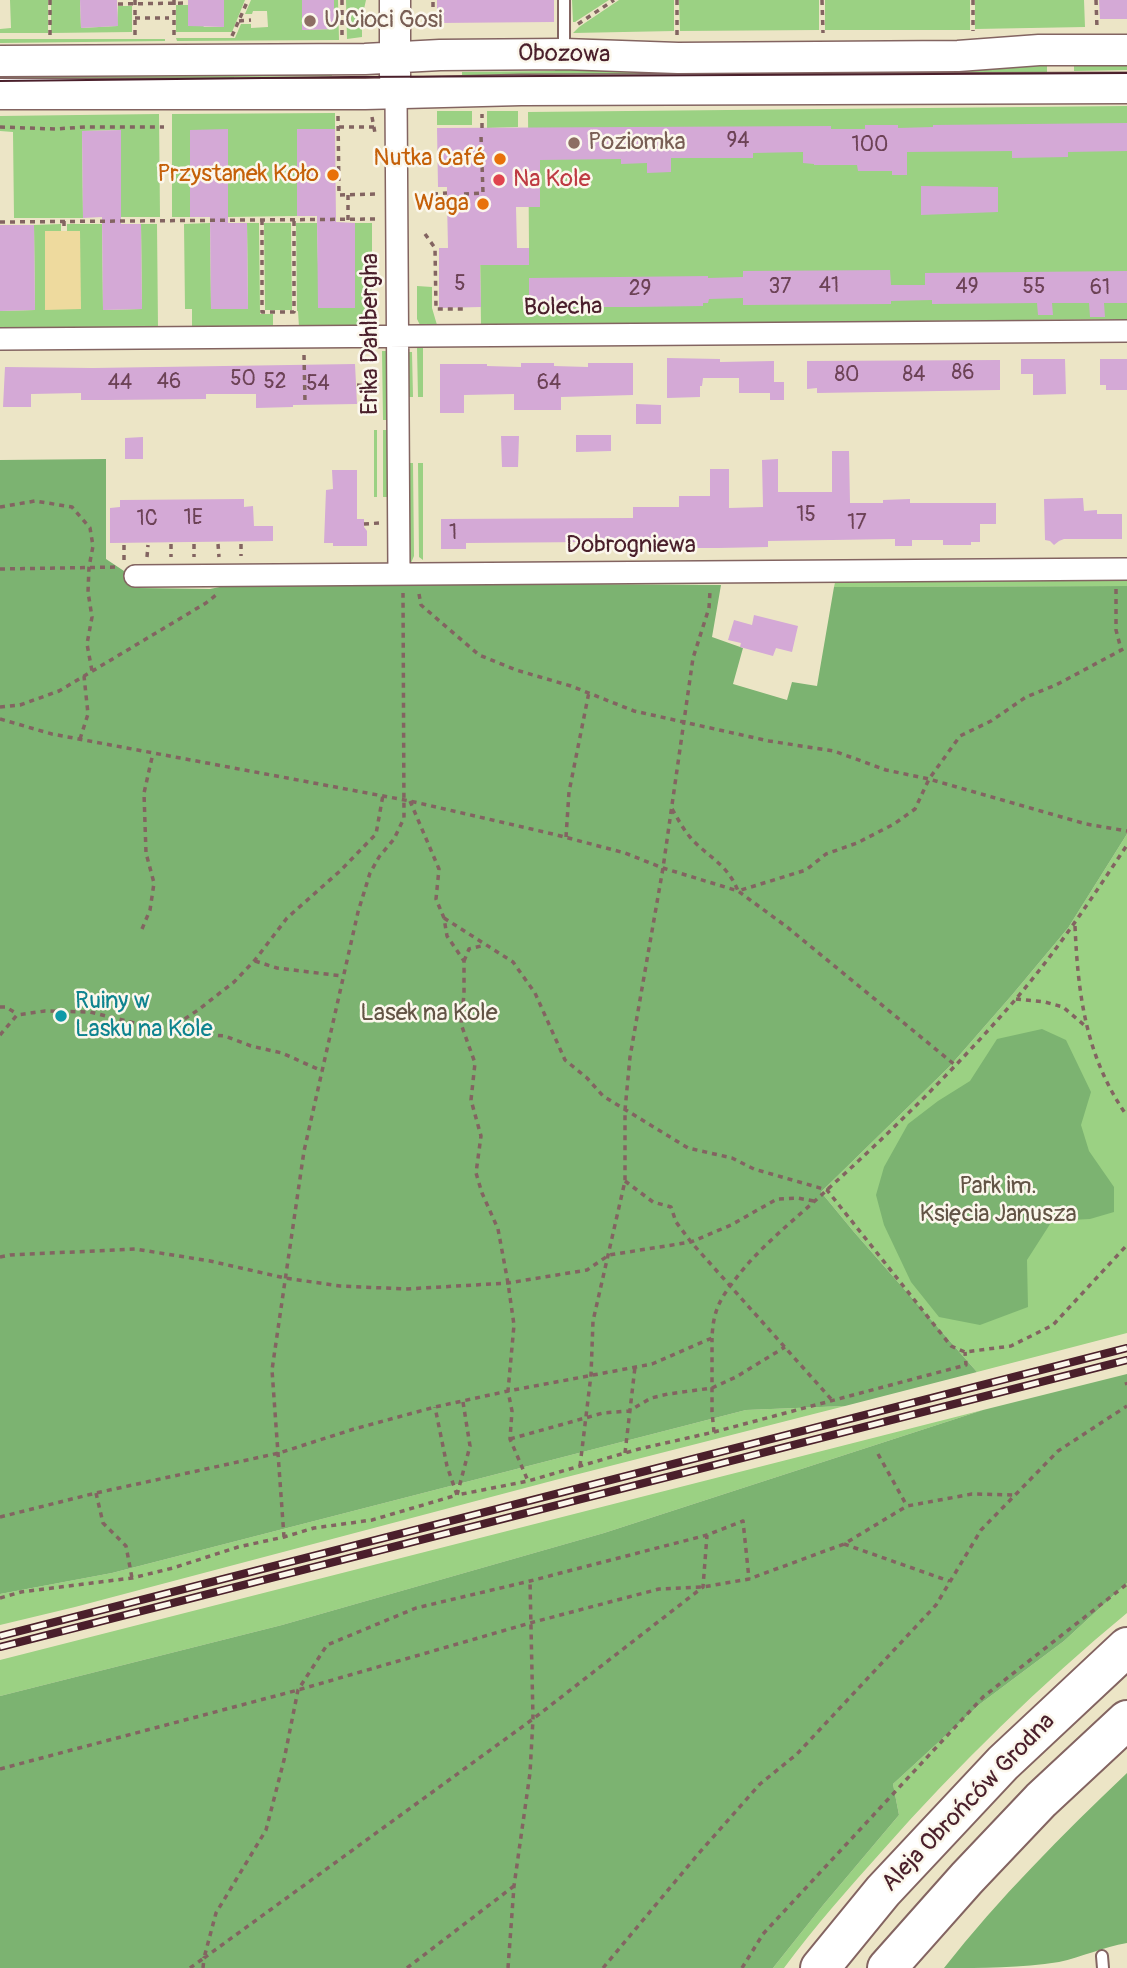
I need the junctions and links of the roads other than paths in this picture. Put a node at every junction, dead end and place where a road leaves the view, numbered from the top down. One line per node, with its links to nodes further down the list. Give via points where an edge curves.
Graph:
1 (395, 0): 5 (street)
2 (565, 0): 4 (lane)
3 (1127, 50): 4 (street, Obozowa, via 872,57)
4 (564, 54): 5 (street, Obozowa)
5 (396, 57): 6 (street, Obozowa); 9 (street)
6 (0, 61)
7 (1127, 88): 9 (street, Obozowa)
8 (0, 94): 9 (street, Obozowa)
9 (396, 94): 11 (street, Erika Dahlbergha)
10 (1127, 331): 11 (street, Bolecha)
11 (397, 337): 12 (street, Bolecha); 14 (street, Erika Dahlbergha)
12 (0, 340)
13 (1121, 569): 14 (street, Dobrogniewa)
14 (408, 573): 15 (street, Dobrogniewa)
15 (135, 576)
16 (1127, 1647): 19 (highway, Aleja Obrońców Grodna, via 1003,1763 883,1891)
17 (1127, 1720): 18 (highway, Aleja Obrońców Grodna, via 1041,1800)
18 (898, 1959)
19 (820, 1968)

